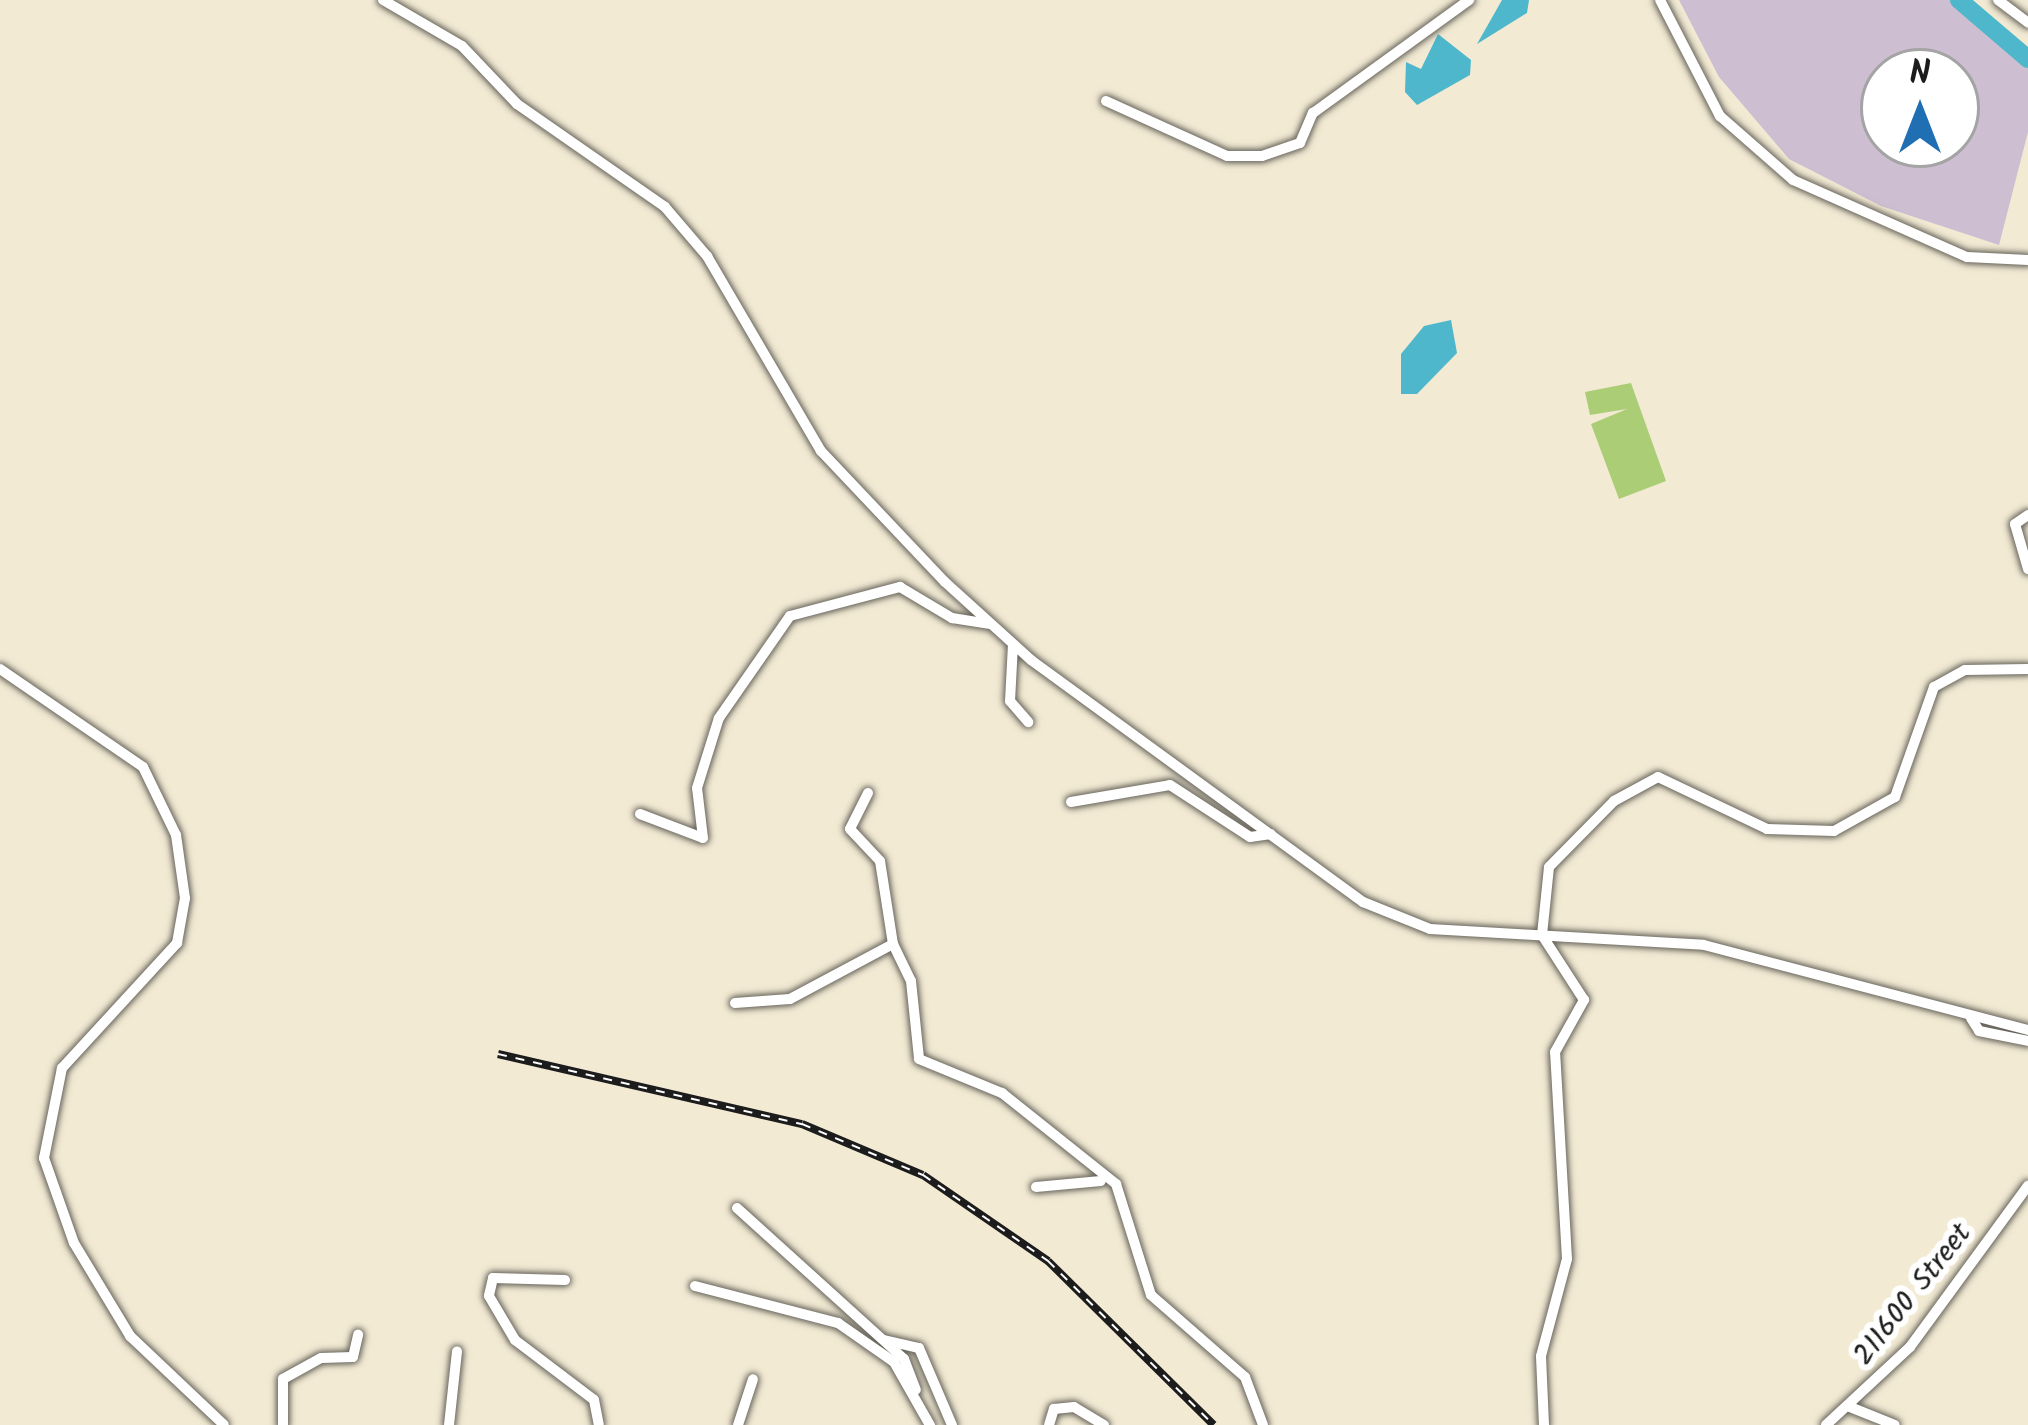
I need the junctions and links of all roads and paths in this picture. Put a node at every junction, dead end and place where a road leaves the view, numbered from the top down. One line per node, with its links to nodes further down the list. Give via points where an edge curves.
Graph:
1 (383, 0): 10 (street, via 462,46 517,104 665,207 707,256 821,451)
2 (1469, 0): 6 (street, via 1313,113 1300,143 1253,158)
3 (1660, 0): 7 (street, via 1720,116 1793,181 1967,257)
4 (1998, 0): 5 (street)
5 (2028, 23)
6 (1106, 101)
7 (2028, 260)
8 (2028, 515): 9 (street, via 2015,524)
9 (2028, 569)
10 (991, 624): 11 (street); 17 (street, via 952,618 900,587 799,611 719,718 698,788 703,838)
11 (1013, 644): 14 (street, via 1010,701); 18 (street)
12 (0, 669): 38 (street, via 142,767 176,835 185,898 177,943 62,1068 43,1144 74,1243 130,1336)
13 (2028, 669): 19 (street, via 1965,670 1934,687 1895,797 1834,831 1767,830 1682,782 1644,781 1549,867)
14 (1028, 722)
15 (868, 793): 20 (street, via 850,829 880,861)
16 (1071, 802): 18 (street, via 1170,785 1250,837)
17 (640, 814)
18 (1271, 833): 19 (street, via 1386,915 1430,929)
19 (1542, 934): 22 (street, via 1704,945); 47 (street, via 1584,1000 1555,1052 1568,1258 1541,1356)
20 (893, 944): 21 (street, via 790,999); 25 (street, via 923,1065 1002,1093)
21 (735, 1003)
22 (1971, 1018): 23 (street); 24 (street, via 1979,1031)
23 (2028, 1030)
24 (2028, 1041)
25 (1116, 1184): 26 (street); 46 (street, via 1151,1295 1245,1377)
26 (1036, 1186)
27 (2028, 1186): 36 (street, 211600 Street, via 1910,1347)
28 (737, 1208): 32 (street)
29 (566, 1280): 41 (street, via 493,1278 489,1296 515,1340 594,1400)
30 (695, 1286): 35 (street, via 838,1323 894,1362)
31 (358, 1335): 39 (street, via 353,1357 315,1360 283,1379)
32 (884, 1340): 35 (street, via 909,1366); 37 (street, via 919,1348)
33 (457, 1351): 40 (street)
34 (753, 1379): 42 (street)
35 (917, 1399): 43 (street)
36 (1850, 1407): 48 (street, 211600 Street); 49 (street)
37 (954, 1424)
38 (224, 1425)
39 (283, 1425)
40 (449, 1425)
41 (598, 1425)
42 (738, 1425)
43 (930, 1425)
44 (1049, 1425): 45 (street, via 1054,1409 1074,1407)
45 (1104, 1425)
46 (1263, 1425)
47 (1544, 1425)
48 (1826, 1425)
49 (1895, 1425)

